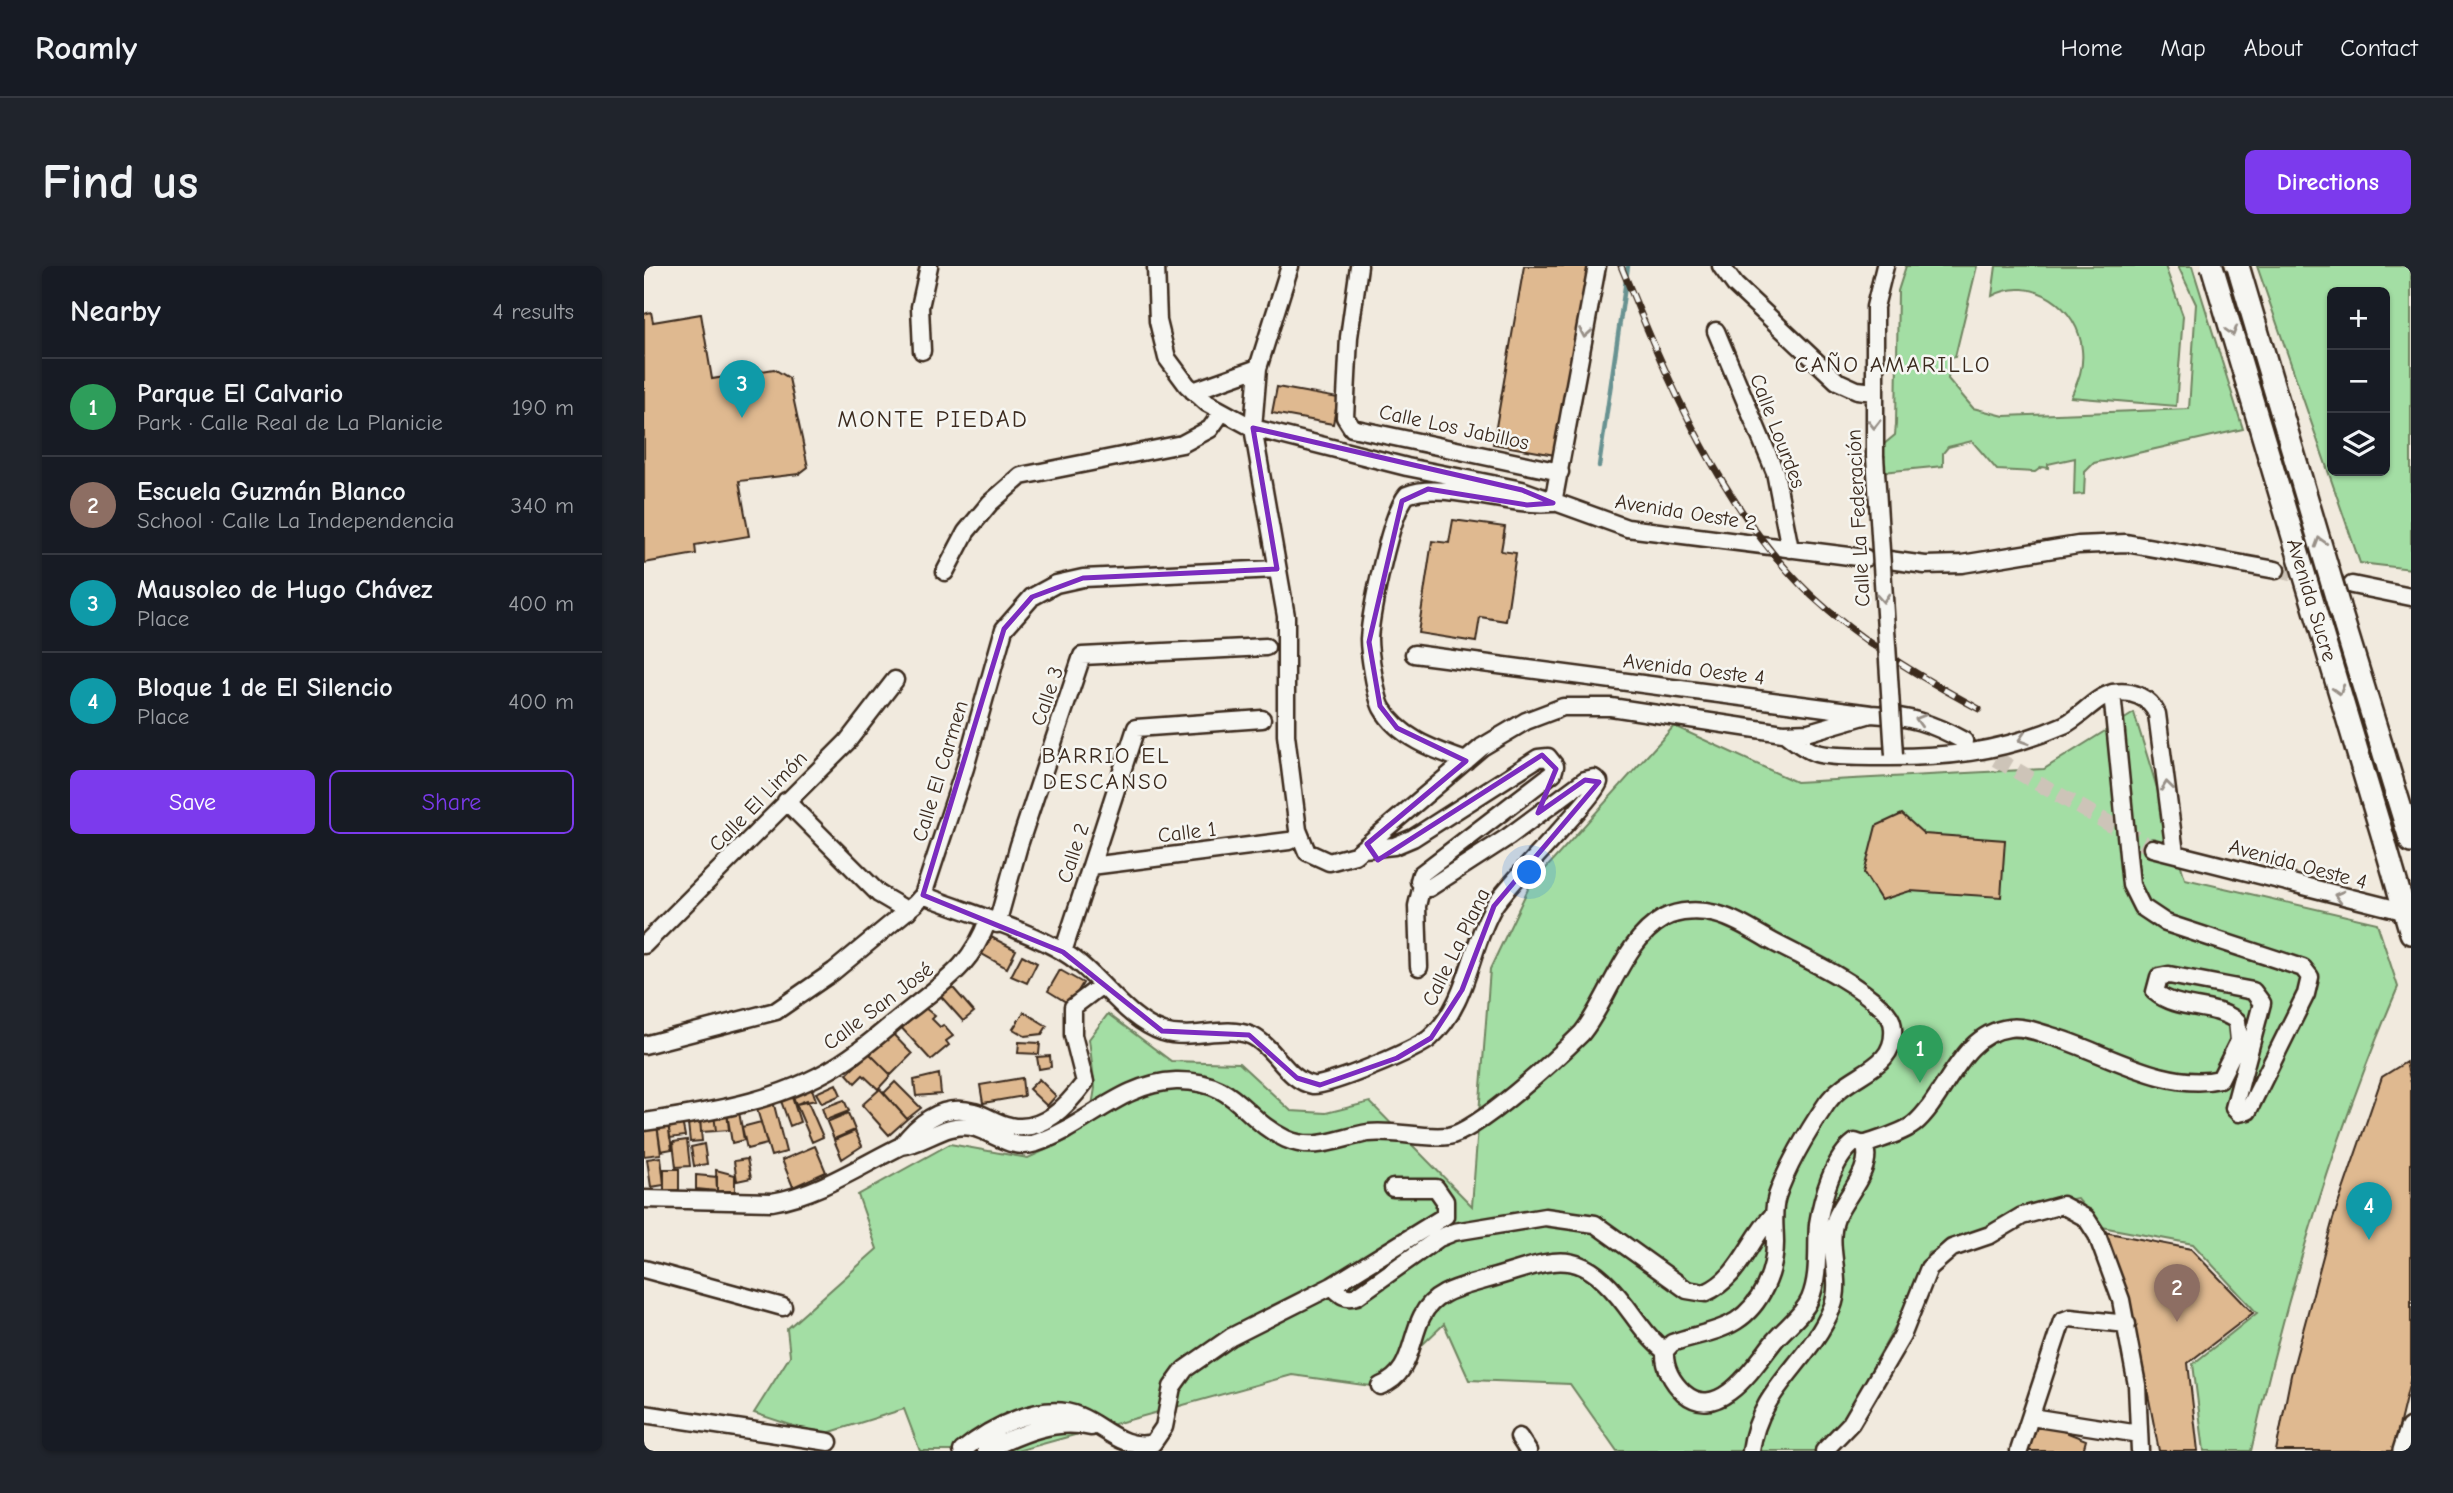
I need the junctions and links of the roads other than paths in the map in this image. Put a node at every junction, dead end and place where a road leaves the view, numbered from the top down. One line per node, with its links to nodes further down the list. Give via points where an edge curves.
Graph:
1 (929, 266): 11 (street, via 920,307)
2 (1156, 266): 13 (street, via 1158,321 1167,358)
3 (1290, 266): 12 (street)
4 (1359, 266): 17 (street, Calle Los Jabillos, via 1345,416 1352,428)
5 (1597, 266): 17 (street, one-way to 17)
6 (1885, 266): 14 (street, Calle La Federación, via 1875,307)
7 (2212, 266): 47 (main road, Avenida Sucre, one-way to 47, bridge)
8 (2238, 266): 39 (main road, Avenida Sucre, one-way to 8, bridge)
9 (1723, 267): 14 (street, via 1837,380)
10 (1716, 331): 19 (street, Calle Lourdes, via 1775,472)
11 (922, 351)
12 (1258, 368): 13 (street); 16 (street)
13 (1193, 391): 15 (street)
14 (1874, 392): 35 (street, Calle La Federación, one-way to 35, bridge)
15 (1222, 412): 16 (street); 24 (street, via 1210,429 1182,444 1021,476 966,532)
16 (1252, 428): 18 (street, via 1522,490); 22 (street)
17 (1560, 472): 18 (street)
18 (1553, 503): 19 (street, Avenida Oeste 2, via 1627,528); 36 (street, Avenida Oeste 2, via 1527,505 1428,489 1407,495 1393,524 1369,642 1380,706 1397,728 1432,749)
19 (1790, 549): 20 (street, Avenida Oeste 2)
20 (1865, 558)
21 (1889, 560): 23 (street, via 1962,564 2078,545 2126,543)
22 (1277, 569): 41 (street, via 1287,632 1286,735 1301,837 1307,852 1329,862); 45 (street, Calle El Carmen, via 1083,578 1045,588 1026,602 1004,629)
23 (2276, 570)
24 (945, 572)
25 (2352, 585): 26 (street)
26 (2411, 597)
27 (1266, 647): 48 (street, Calle 3, via 1082,656)
28 (1413, 654): 31 (street, Avenida Oeste 4)
29 (895, 680): 37 (street, Calle El Limón, via 847,742)
30 (2112, 693): 35 (street, one-way to 35, via 2064,724 1992,750 1953,756); 42 (street, one-way to 30, via 2157,715 2139,695); 56 (street, via 2131,885 2142,907 2166,923 2303,968 2310,977 2306,994 2248,1111 2239,1114 2234,1108 2262,1003 2259,996 2253,991 2168,975 2159,977 2155,985 2163,999 2225,1012 2237,1021 2239,1041 2220,1079 2199,1084 2070,1041 2008,1028 1982,1036 1912,1126)
31 (1871, 714): 33 (street, via 1809,732); 34 (street, Avenida Oeste 4, one-way to 31, via 1928,722)
32 (1262, 719): 43 (street, Calle 2, via 1136,728)
33 (1783, 733): 35 (street, via 1814,752); 36 (street, via 1573,705 1526,721)
34 (1964, 741)
35 (1894, 756)
36 (1466, 761): 41 (street)
37 (786, 800): 46 (street, via 879,894); 50 (street, Calle El Limón)
38 (1289, 841): 43 (street, Calle 1)
39 (2411, 842)
40 (2152, 848): 42 (street, Avenida Oeste 4)
41 (1364, 849): 44 (street, via 1394,846 1412,838 1538,758 1548,757 1556,769 1553,773 1425,870 1420,877)
42 (2175, 853): 47 (street, Avenida Oeste 4, one-way to 42)
43 (1091, 866): 51 (street, Calle 2)
44 (1422, 885): 52 (street, via 1416,906); 53 (street, Calle La Plana, via 1429,888 1585,780 1597,780 1595,792 1494,906 1462,990 1439,1027 1397,1058 1314,1085 1297,1078 1249,1035 1162,1031)
45 (923, 895): 46 (street, Calle El Carmen); 48 (street, Calle La Plana)
46 (908, 911): 54 (street, Calle El Carmen, via 776,1012)
47 (2408, 913): 49 (main road, Avenida Sucre)
48 (992, 922): 51 (street, Calle La Plana); 55 (street, Calle San José, via 965,964 850,1057 810,1080 721,1110)
49 (2411, 933)
50 (644, 945)
51 (1063, 952): 53 (street, Calle La Plana)
52 (1419, 967)
53 (1102, 985): 57 (street, via 1073,1007 1073,1035 1085,1083 1055,1117 1011,1127 953,1109 925,1121)
54 (644, 1045)
55 (644, 1122)
56 (1864, 1145): 65 (street, via 1855,1142 1849,1147 1830,1181 1818,1225 1810,1298 1738,1385 1713,1400 1688,1396 1665,1365); 76 (street, via 1866,1164 1834,1224 1833,1306 1809,1349 1760,1412)
57 (901, 1146): 59 (street, via 818,1190 786,1200); 60 (street, via 959,1127 979,1130 1012,1145 1033,1144 1121,1095 1176,1082 1208,1085 1224,1092 1275,1133 1298,1144 1325,1145 1379,1132 1433,1136 1460,1132 1472,1127 1582,1033 1637,942 1650,929 1665,918 1702,911 1727,917 1832,973 1880,1005 1892,1021 1889,1052 1872,1070 1849,1080 1828,1102 1783,1183)
58 (1393, 1188): 62 (street, via 1436,1188 1445,1201 1445,1216)
59 (644, 1199)
60 (1773, 1215): 62 (street, via 1734,1273 1705,1293 1687,1290 1603,1227 1563,1217 1454,1232 1357,1296 1341,1295); 65 (street, via 1773,1263 1761,1296 1735,1321 1672,1343)
61 (644, 1269): 63 (street)
62 (1332, 1286): 69 (street, via 1231,1337 1185,1368 1172,1387 1164,1427 1153,1443 1129,1444)
63 (783, 1307)
64 (2127, 1324): 68 (street, via 2062,1321); 72 (street); 73 (street, via 2097,1235 2086,1217 2062,1205 2022,1216 1990,1235 1952,1248 1929,1268 1902,1336 1857,1414)
65 (1665, 1351): 66 (street, via 1610,1285 1584,1265 1555,1261 1442,1294 1422,1315 1399,1376)
66 (1380, 1386)
67 (644, 1414): 71 (street)
68 (2031, 1417): 72 (street); 77 (street)
69 (1101, 1429): 74 (street, via 1047,1426); 75 (street, via 1076,1415 1045,1412 988,1432)
70 (2411, 1429): 78 (main road)
71 (829, 1442)
72 (2140, 1443)
73 (1828, 1449)
74 (986, 1450)
75 (962, 1451)
76 (1751, 1451)
77 (2019, 1451)
78 (2404, 1451)

